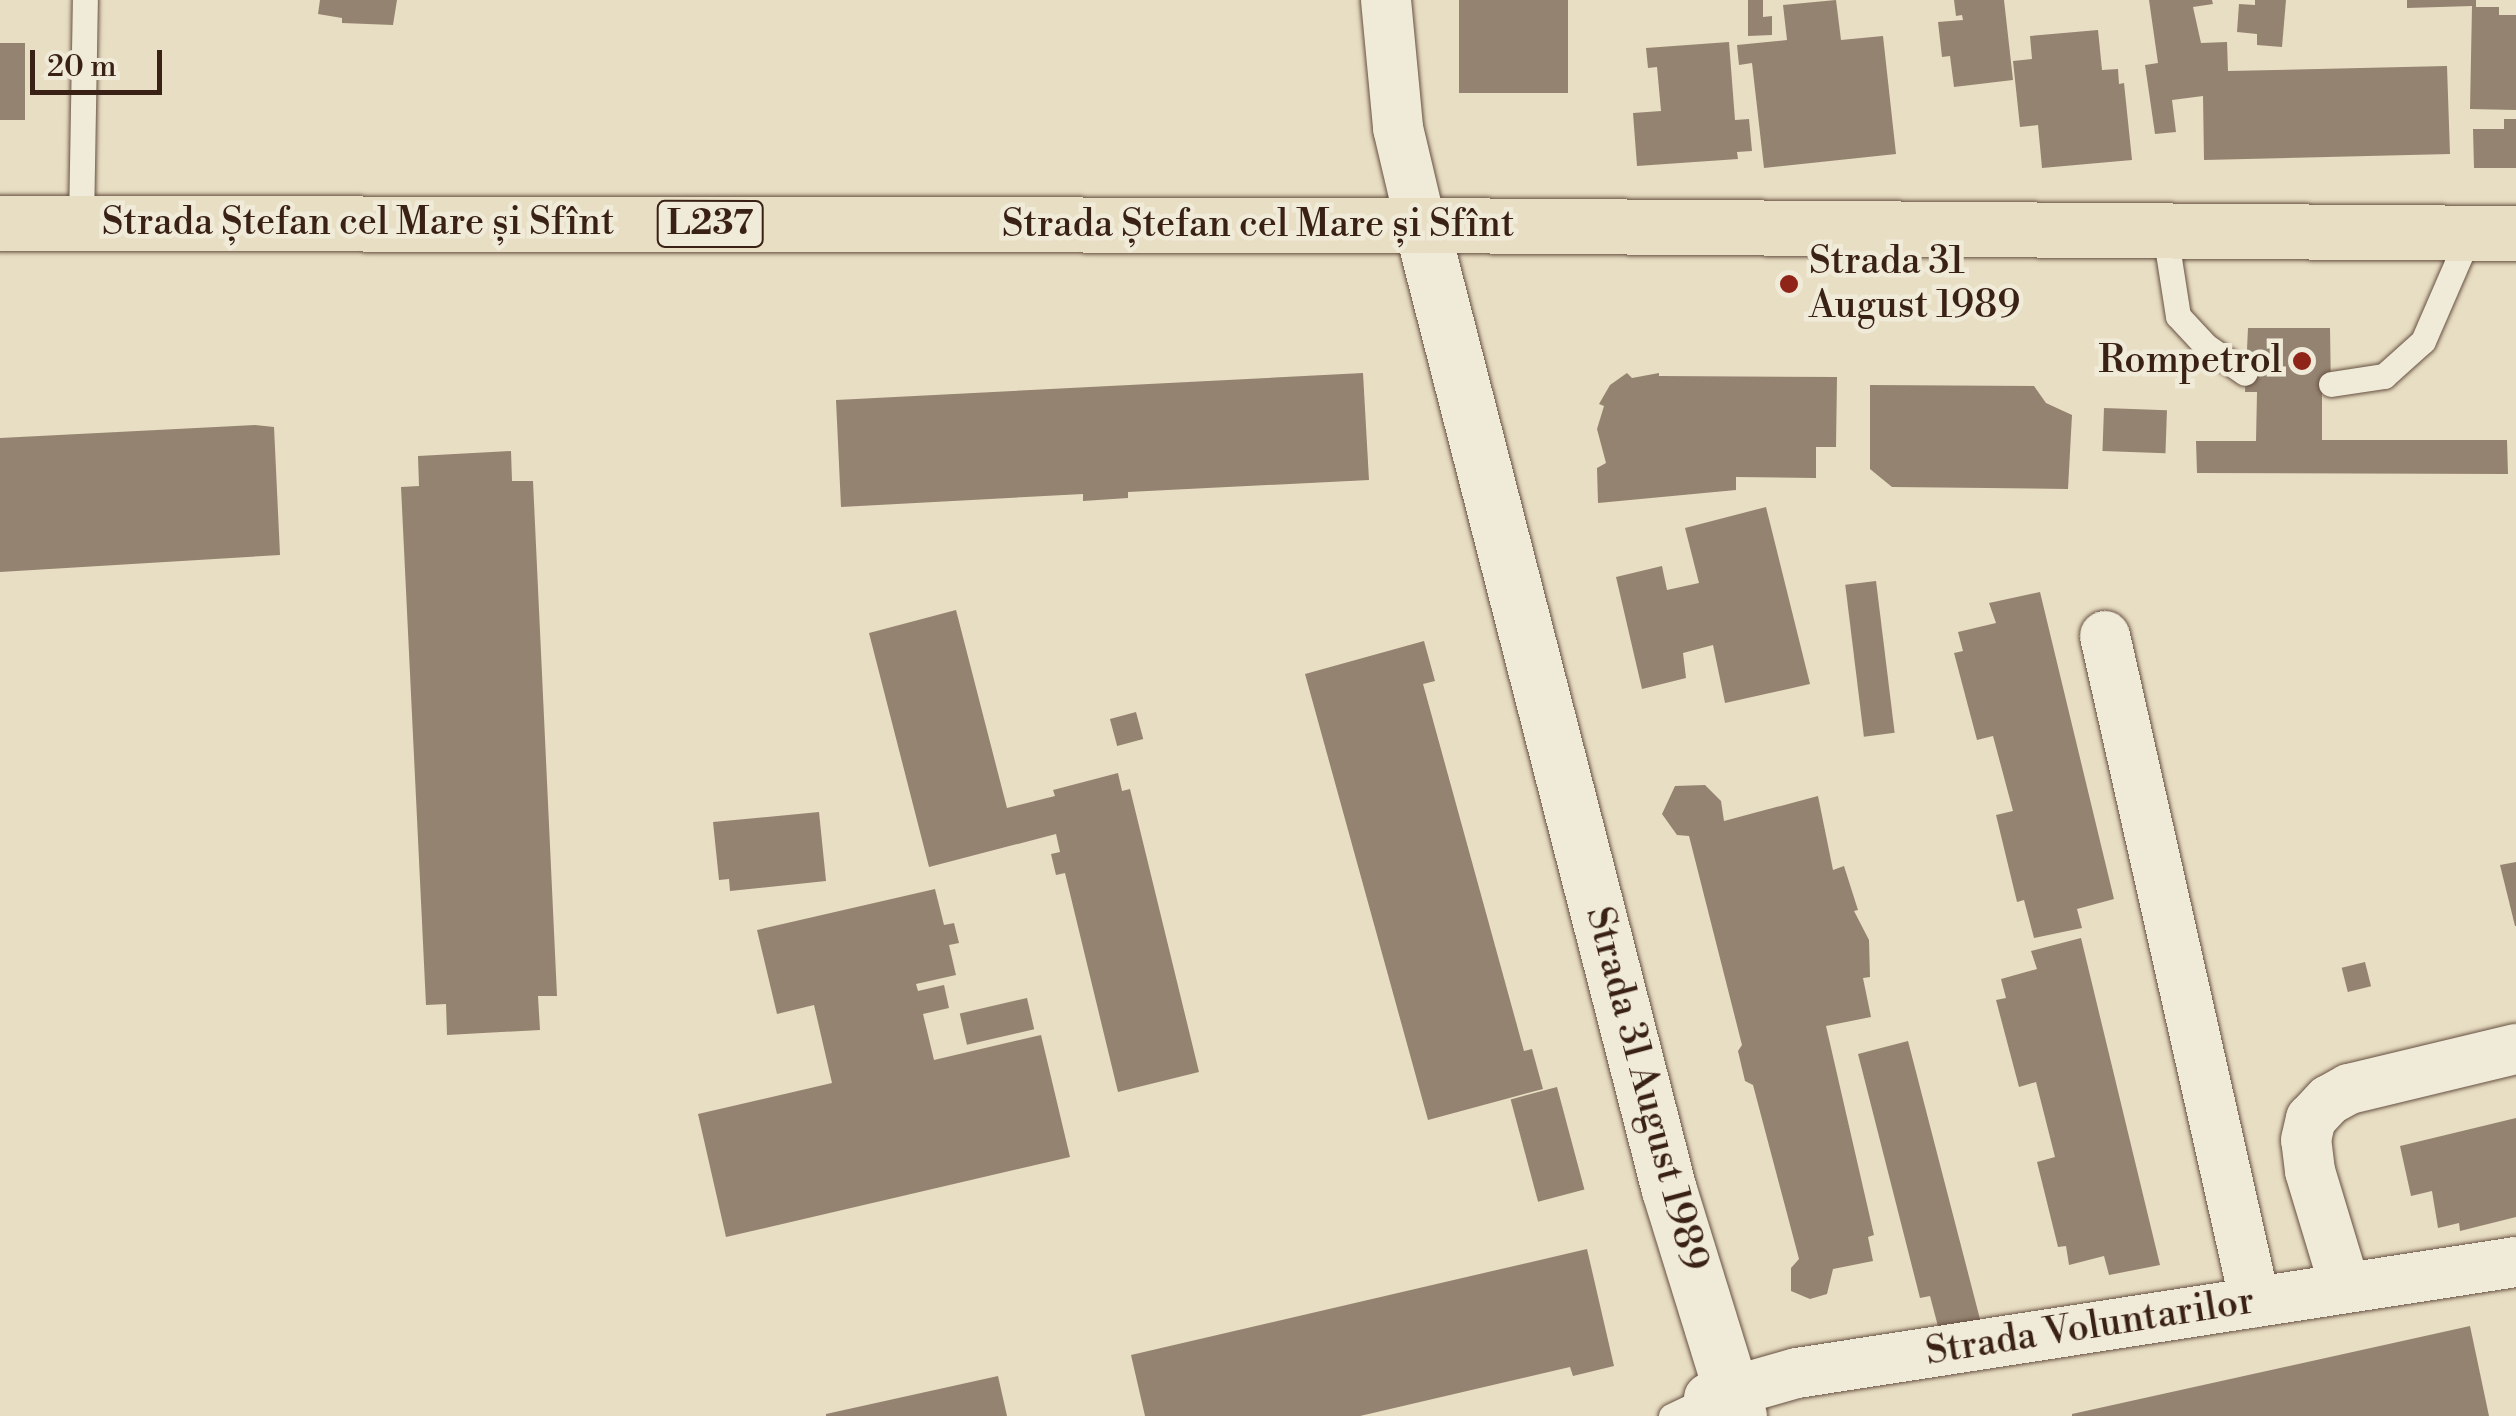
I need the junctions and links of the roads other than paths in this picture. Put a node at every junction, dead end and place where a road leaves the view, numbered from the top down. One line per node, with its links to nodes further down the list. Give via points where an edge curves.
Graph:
1 (85, 0): 4 (lane)
2 (1386, 0): 5 (street, Strada 31 August 1989, via 1398,128)
3 (0, 223): 4 (main road, Strada Ștefan cel Mare și Sfînt / L237)
4 (81, 223): 5 (main road, Strada Ștefan cel Mare și Sfînt / L237)
5 (1420, 225): 6 (main road, Strada Ștefan cel Mare și Sfînt / L237); 15 (main road, Strada 31 August 1989, via 1669,1190)
6 (2165, 233): 7 (main road, Strada Ștefan cel Mare și Sfînt / L237); 8 (lane, via 2178,316 2206,346)
7 (2493, 233): 9 (lane, via 2422,341 2384,376)
8 (2246, 373)
9 (2331, 384)
10 (2105, 636): 14 (street)
11 (2516, 1049): 13 (street, via 2349,1090 2311,1119 2310,1171)
12 (2516, 1262): 13 (street, Strada Voluntarilor)
13 (2345, 1287): 14 (street, Strada Voluntarilor)
14 (2255, 1302): 15 (street, Strada Voluntarilor, via 1798,1373)
15 (1713, 1406)

